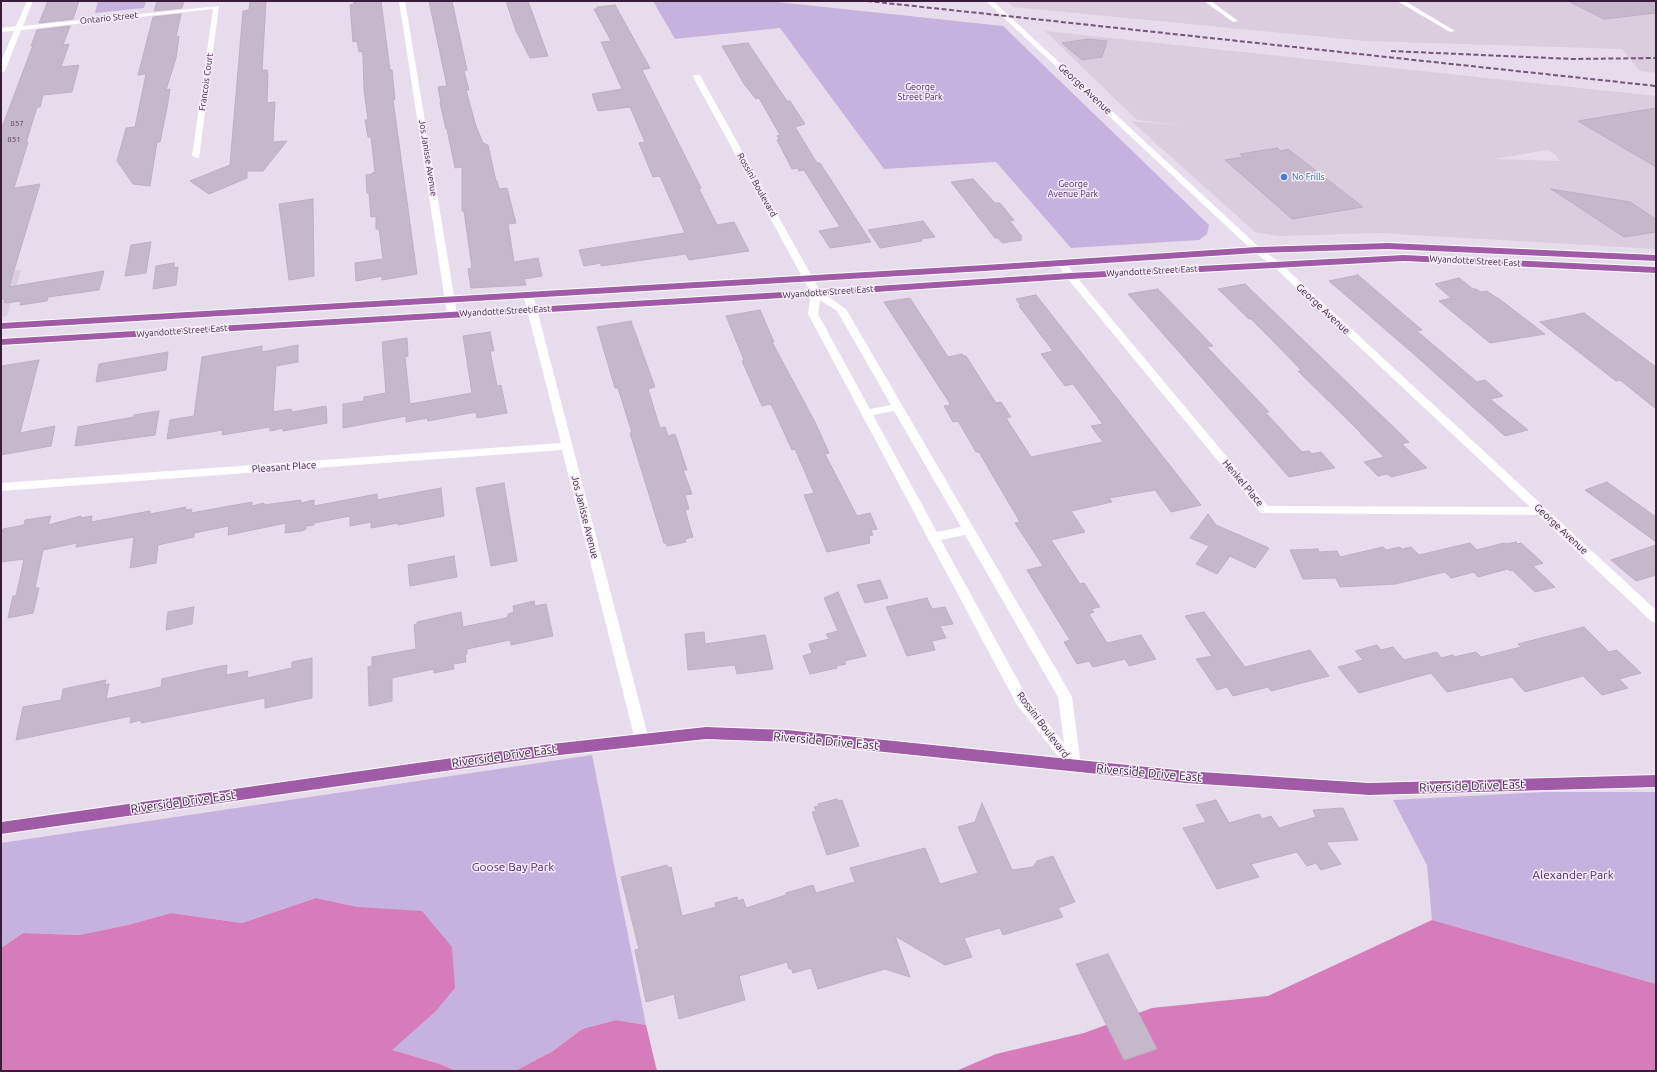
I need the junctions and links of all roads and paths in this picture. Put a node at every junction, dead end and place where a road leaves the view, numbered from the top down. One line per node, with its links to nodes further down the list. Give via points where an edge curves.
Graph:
1 (30, 1): 8 (street)
2 (402, 1): 23 (street, Jos Janisse Avenue)
3 (990, 1): 14 (street, George Avenue)
4 (1207, 1): 7 (street)
5 (1400, 1): 10 (street)
6 (217, 7): 8 (street, Ontario Street); 13 (street, Francois Court)
7 (1235, 20)
8 (19, 28): 9 (street, Ontario Street); 11 (street)
9 (1, 30)
10 (1452, 31)
11 (1, 71)
12 (697, 77): 20 (street, Rossini Boulevard)
13 (196, 156)
14 (1257, 250): 15 (main road, Wyandotte Street East, via 1388,246); 16 (main road, Wyandotte Street East); 17 (street, George Avenue)
15 (1656, 258)
16 (1061, 262): 19 (street, Henkel Place); 20 (main road, Wyandotte Street East)
17 (1276, 264): 18 (main road, Wyandotte Street East, via 1404,258); 19 (main road, Wyandotte Street East); 32 (street, George Avenue)
18 (1656, 270)
19 (1070, 276): 21 (main road, Wyandotte Street East); 32 (street, Henkel Place, via 1265,510)
20 (808, 277): 21 (street, Rossini Boulevard); 22 (main road, Wyandotte Street East)
21 (816, 293): 24 (main road, Wyandotte Street East); 28 (street, Rossini Boulevard, via 841,309); 29 (street, Rossini Boulevard, via 813,314)
22 (528, 294): 23 (main road, Wyandotte Street East); 24 (street, Jos Janisse Avenue)
23 (450, 298): 25 (street, Jos Janisse Avenue); 26 (main road, Wyandotte Street East)
24 (531, 310): 25 (main road, Wyandotte Street East); 30 (street, Jos Janisse Avenue)
25 (452, 314): 27 (main road, Wyandotte Street East)
26 (1, 326)
27 (1, 342)
28 (897, 407): 29 (street); 33 (street, Rossini Boulevard)
29 (866, 413): 34 (street, Rossini Boulevard)
30 (567, 446): 31 (street, Pleasant Place); 36 (street, Jos Janisse Avenue)
31 (1, 487)
32 (1541, 511): 35 (street, George Avenue)
33 (969, 530): 34 (street); 37 (street, Rossini Boulevard, via 1065,697)
34 (934, 537): 37 (street, Rossini Boulevard, via 1022,700)
35 (1656, 618)
36 (642, 740): 37 (main road, Riverside Drive East, via 706,733 787,736); 39 (main road, Riverside Drive East, via 550,750)
37 (1074, 766): 38 (main road, Riverside Drive East, via 1186,777 1368,789)
38 (1656, 781)
39 (1, 828)

